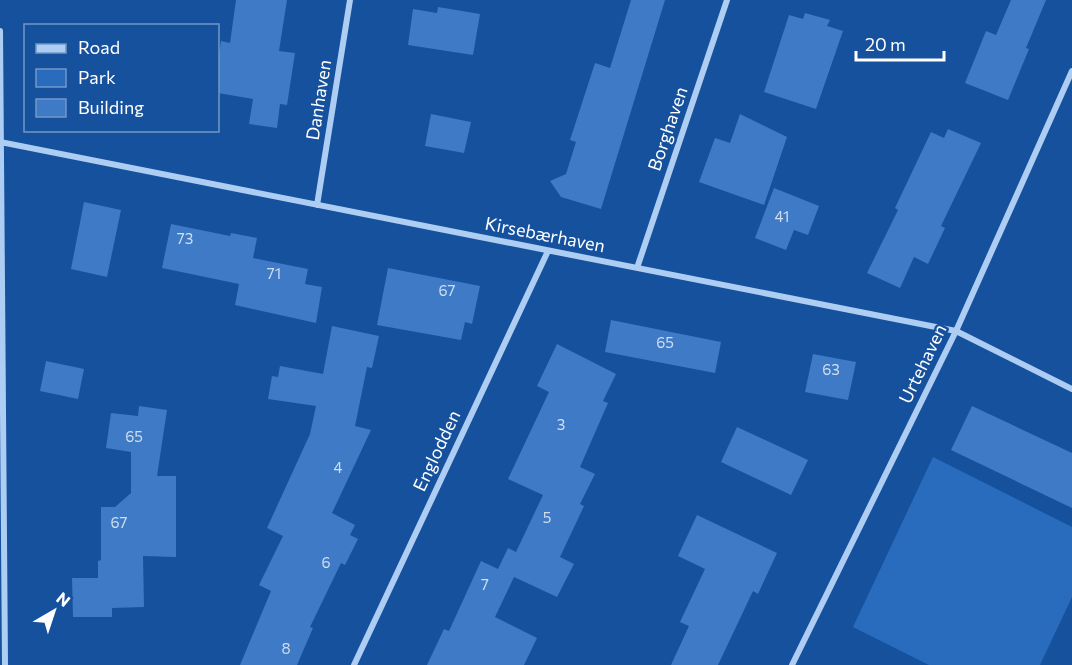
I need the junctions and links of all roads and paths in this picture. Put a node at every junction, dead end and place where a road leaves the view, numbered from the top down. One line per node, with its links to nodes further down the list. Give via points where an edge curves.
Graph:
1 (350, 0): 6 (street, Danhaven)
2 (727, 0): 8 (street, Borghaven)
3 (0, 31): 5 (street)
4 (1072, 71): 9 (street, Urtehaven)
5 (0, 142): 6 (street, Kirsebærhaven); 11 (street)
6 (317, 205): 7 (street, Kirsebærhaven)
7 (548, 250): 8 (street, Kirsebærhaven); 12 (street, Englodden)
8 (637, 268): 9 (street, Kirsebærhaven)
9 (956, 331): 10 (street, Kirsebærhaven); 13 (street, Urtehaven)
10 (1072, 389)
11 (4, 665)
12 (354, 665)
13 (792, 665)

